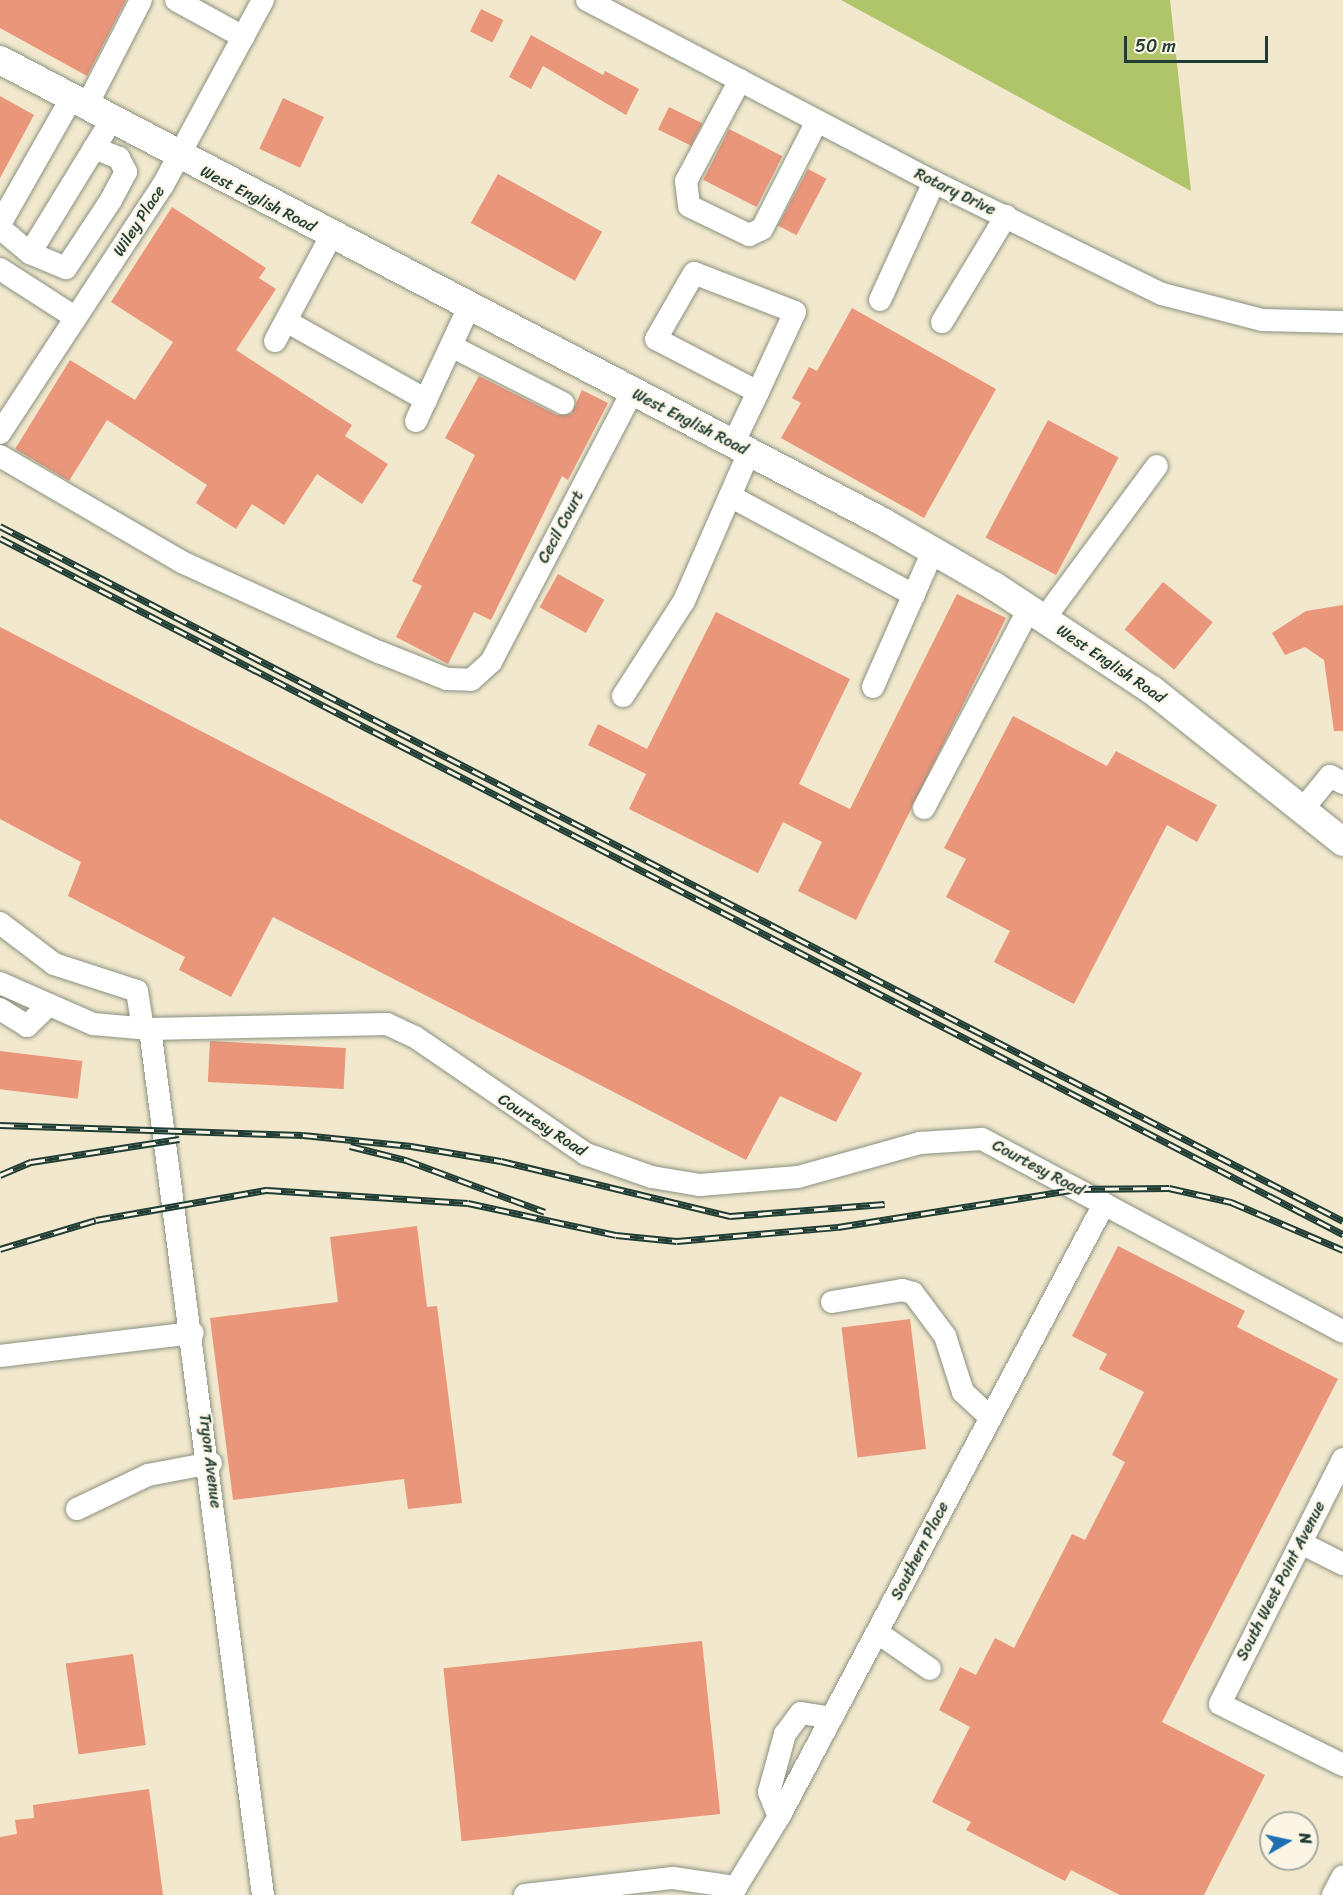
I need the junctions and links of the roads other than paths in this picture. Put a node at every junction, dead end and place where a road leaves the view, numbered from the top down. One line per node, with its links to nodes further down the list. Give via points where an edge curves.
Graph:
1 (141, 0): 8 (street)
2 (176, 0): 5 (street)
3 (263, 0): 5 (street, Wiley Place)
4 (587, 0): 7 (street, Rotary Drive)
5 (243, 37): 12 (street, Wiley Place)
6 (0, 60): 8 (main road, West English Road)
7 (740, 80): 10 (street, Rotary Drive); 10 (street, via 686,181 689,206 749,235 762,229)
8 (79, 103): 9 (main road, West English Road); 15 (street)
9 (111, 121): 11 (street); 12 (main road, West English Road)
10 (818, 121): 13 (street, Rotary Drive)
11 (94, 148): 17 (street); 17 (street, via 119,158 126,172 111,200 66,268)
12 (178, 157): 16 (main road, West English Road); 21 (street, Wiley Place)
13 (934, 182): 14 (street, Rotary Drive); 19 (street)
14 (1006, 216): 23 (street); 24 (street, Rotary Drive, via 1119,275 1203,308 1262,320)
15 (0, 226): 17 (street)
16 (331, 236): 20 (main road, West English Road); 22 (street)
17 (30, 254)
18 (0, 269): 21 (street)
19 (880, 300)
20 (469, 307): 26 (street); 27 (main road, West English Road)
21 (76, 318): 32 (street, Wiley Place)
22 (286, 321): 25 (street); 29 (street)
23 (942, 322)
24 (1343, 322)
25 (276, 341)
26 (451, 346): 29 (street); 30 (street)
27 (632, 392): 33 (main road, West English Road); 34 (street, Cecil Court, via 491,662 471,680 447,679 182,562)
28 (758, 392): 28 (street, via 795,312 694,273 656,339); 33 (street)
29 (426, 400): 31 (street)
30 (563, 403)
31 (416, 421)
32 (0, 433)
33 (741, 448): 36 (street); 37 (main road, West English Road)
34 (0, 456)
35 (1157, 466): 39 (street)
36 (730, 496): 38 (street); 41 (street, via 684,601)
37 (933, 551): 38 (street); 39 (main road, West English Road)
38 (914, 595): 40 (street)
39 (1037, 614): 43 (street); 44 (main road, West English Road, via 1152,690)
40 (873, 687)
41 (623, 696)
42 (1343, 783): 44 (street, via 1330,776)
43 (924, 808)
44 (1302, 810): 45 (main road, West English Road)
45 (1343, 842)
46 (0, 923): 50 (street, Tryon Avenue, via 54,964 137,991)
47 (3, 990): 48 (street, Courtesy Road)
48 (49, 1005): 49 (street, via 27,1026); 50 (street, Courtesy Road, via 93,1024)
49 (0, 1009)
50 (147, 1029): 51 (street, Courtesy Road, via 387,1024 415,1037 586,1155 652,1177 744,1185 798,1177 920,1143 982,1138); 54 (street, Tryon Avenue)
51 (1104, 1204): 53 (street, Courtesy Road); 56 (street, Southern Place)
52 (832, 1302): 56 (street, via 902,1290 913,1293 945,1336 963,1392)
53 (1343, 1332)
54 (193, 1333): 55 (street); 58 (street, Tryon Avenue)
55 (0, 1356)
56 (990, 1417): 62 (street, Southern Place)
57 (1343, 1459): 60 (street, South West Point Avenue)
58 (210, 1463): 59 (street, via 148,1475); 71 (street, Tryon Avenue)
59 (77, 1509)
60 (1301, 1543): 61 (street); 65 (street, South West Point Avenue, via 1220,1704)
61 (1343, 1564)
62 (878, 1633): 63 (street); 64 (street, Southern Place)
63 (930, 1670)
64 (832, 1718): 66 (street, via 801,1713 784,1734); 67 (street, Southern Place)
65 (1343, 1766)
66 (774, 1769): 67 (street); 68 (street, via 769,1801)
67 (798, 1782): 68 (street, Southern Place)
68 (779, 1817): 70 (street, Southern Place)
69 (1343, 1876): 73 (street)
70 (733, 1891): 72 (street, via 673,1878)
71 (263, 1895)
72 (525, 1895)
73 (1333, 1895)

